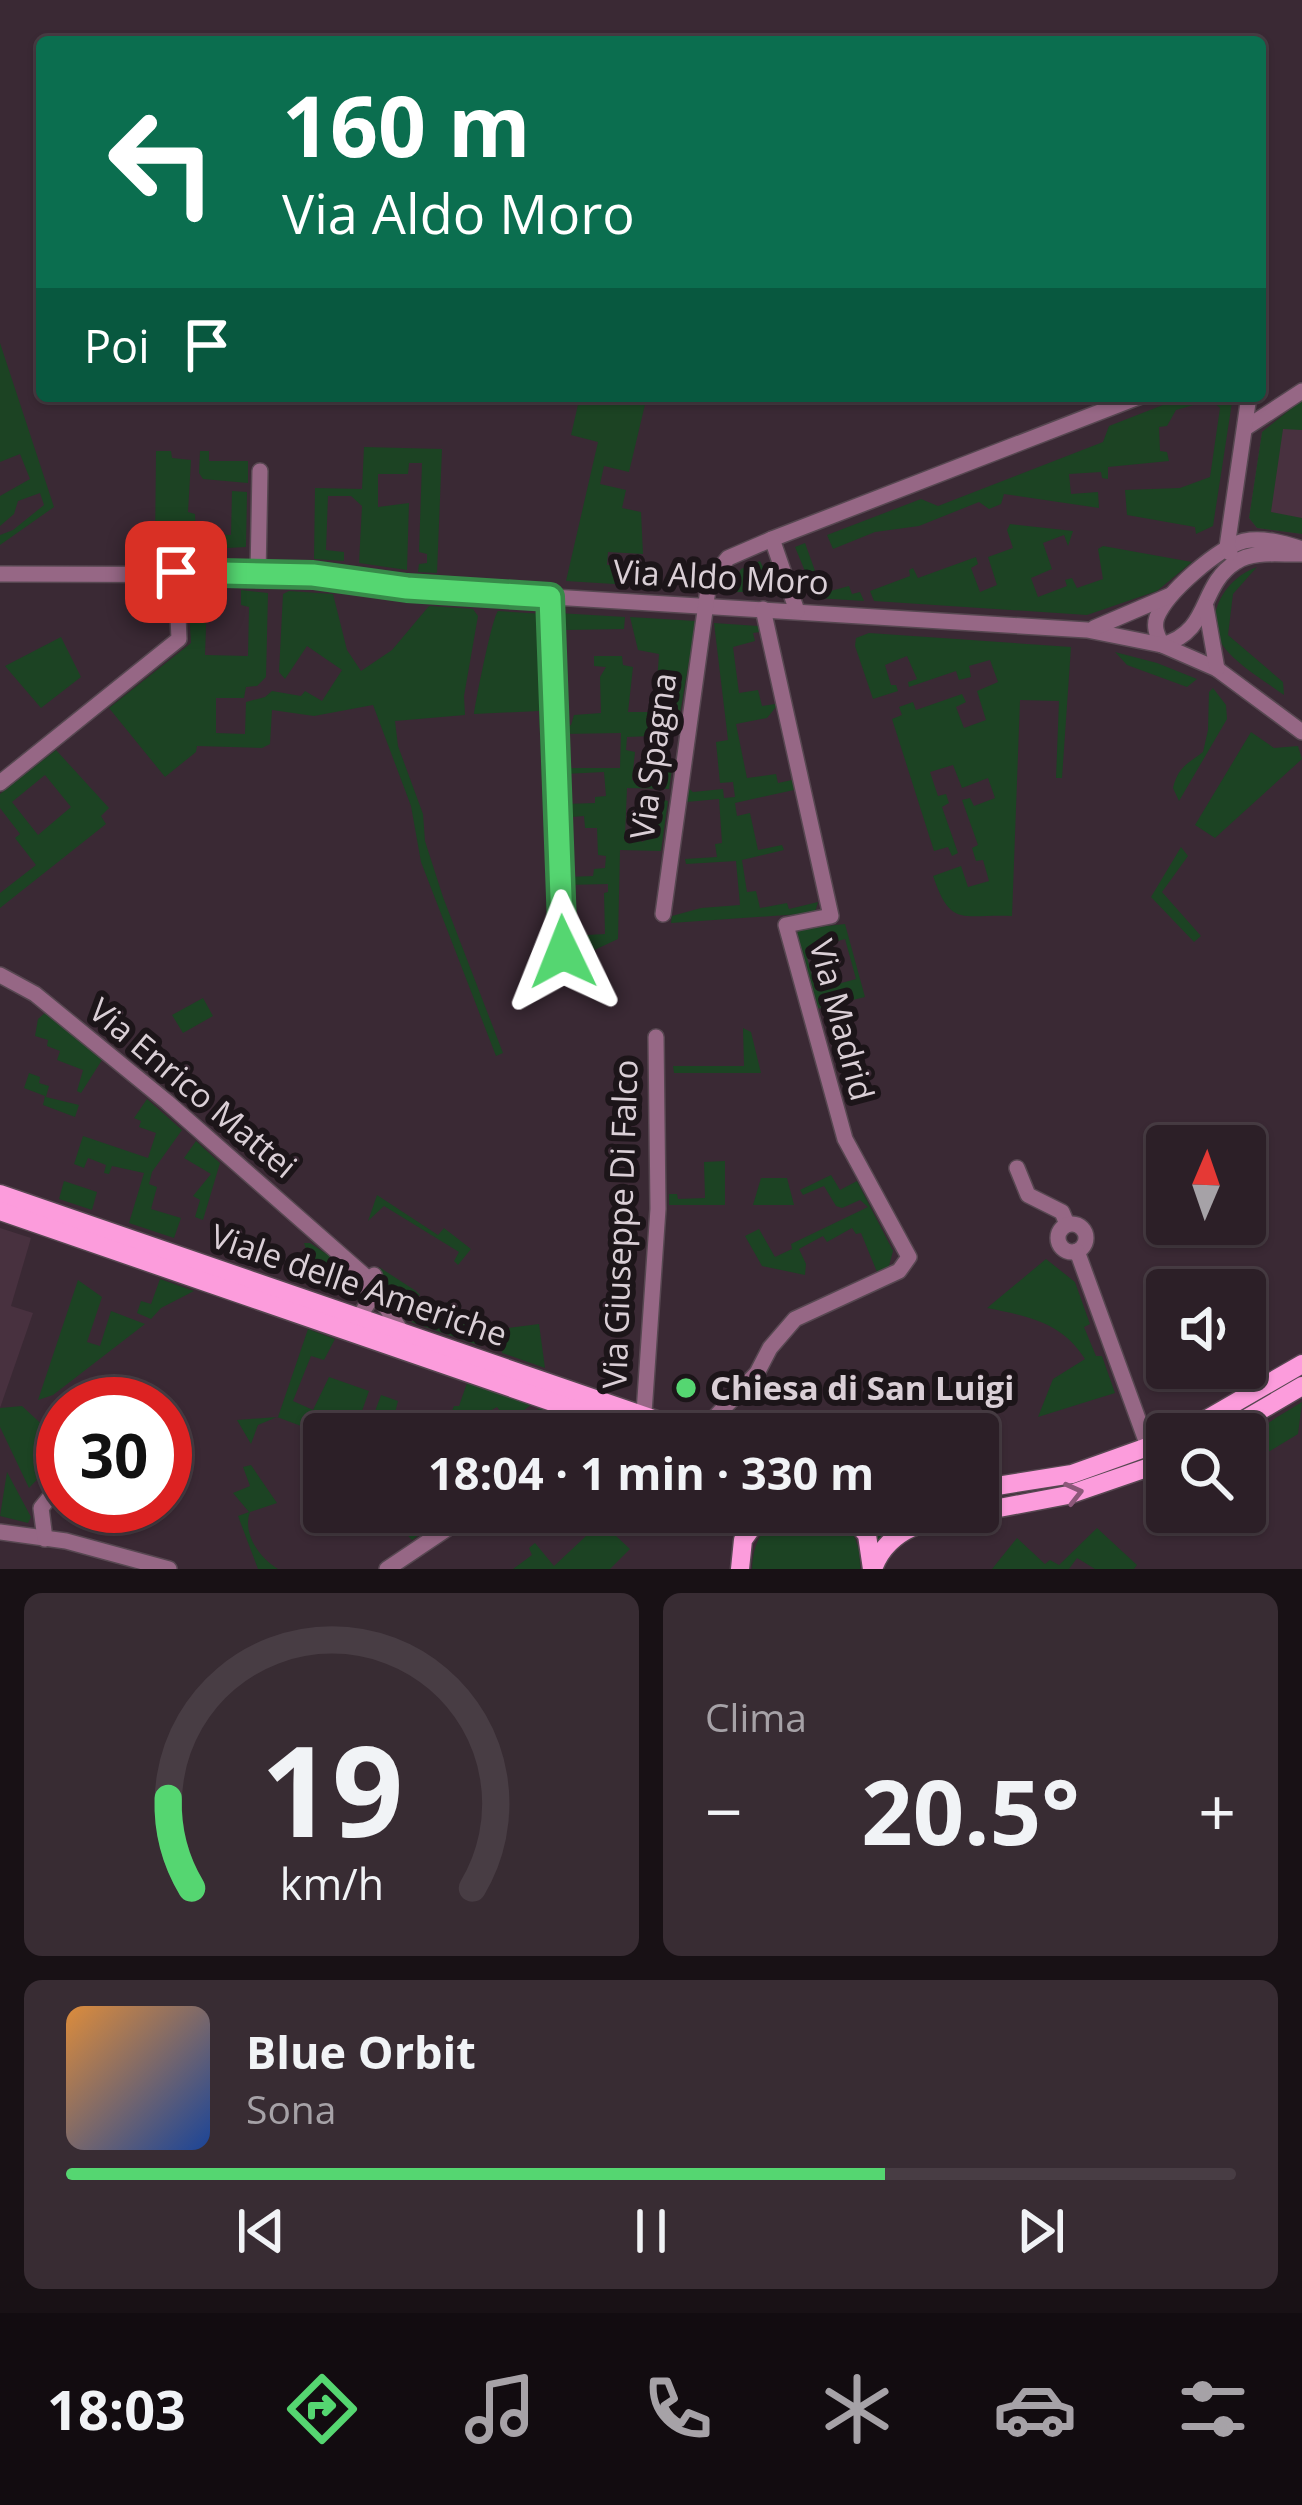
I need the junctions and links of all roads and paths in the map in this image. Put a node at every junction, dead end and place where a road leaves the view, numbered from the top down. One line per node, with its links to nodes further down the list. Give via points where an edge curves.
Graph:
1 (1302, 391): 4 (street)
2 (1126, 402): 6 (street)
3 (1249, 402): 4 (street)
4 (1247, 427): 8 (street)
5 (260, 470): 11 (street)
6 (772, 539): 14 (street, via 728,558); 17 (street)
7 (1302, 551): 8 (street)
8 (1232, 555): 12 (street); 15 (street)
9 (176, 572): 10 (street, Via Aldo Moro); 11 (street, Via Aldo Moro); 22 (street, via 179,639)
10 (0, 574)
11 (258, 574): 13 (street, Via Aldo Moro)
12 (1174, 594): 18 (street); 19 (street, via 1158,616)
13 (550, 597): 14 (street, Via Aldo Moro); 24 (street)
14 (705, 606): 16 (street, Via Aldo Moro); 23 (street, Via Spagna)
15 (1206, 606): 19 (street, via 1192,630); 20 (street)
16 (763, 609): 17 (street, Via Aldo Moro); 38 (street, Via Madrid, via 831,916 786,925 844,1139 909,1257 899,1270 795,1319)
17 (797, 610): 18 (street, Via Aldo Moro)
18 (1087, 630): 19 (street, Via Aldo Moro)
19 (1162, 645): 20 (street, Via Aldo Moro)
20 (1217, 669): 21 (street, Via Aldo Moro)
21 (1302, 732)
22 (0, 783)
23 (663, 914)
24 (563, 952)
25 (0, 975): 30 (street, Via Enrico Mattei, via 35,994 167,1102)
26 (656, 1037): 37 (street, Via Giuseppe Di Falco, via 658,1209)
27 (1017, 1168): 41 (street, via 1028,1195 1085,1232 1077,1251)
28 (0, 1194): 31 (main road, Viale delle Americhe)
29 (0, 1211): 35 (main road, Viale delle Americhe)
30 (341, 1254): 31 (street, via 370,1289); 32 (street, Via Enrico Mattei, via 377,1278)
31 (358, 1317): 32 (main road, Viale delle Americhe)
32 (400, 1331): 36 (main road, Viale delle Americhe)
33 (1302, 1364): 39 (main road)
34 (1302, 1387): 40 (main road)
35 (589, 1413)
36 (615, 1413)
37 (645, 1413)
38 (718, 1413)
39 (1217, 1413)
40 (1257, 1413)
41 (1146, 1416)
42 (1146, 1449): 44 (main road, via 1072,1474)
43 (1146, 1468): 45 (main road, one-way to 43)
44 (999, 1486)
45 (999, 1508)
46 (0, 1532): 51 (street)
47 (44, 1533): 51 (street)
48 (448, 1533): 52 (street)
49 (866, 1533): 55 (main road)
50 (901, 1533): 55 (main road)
51 (45, 1539): 53 (street)
52 (413, 1563): 54 (street)
53 (169, 1569)
54 (387, 1569)
55 (872, 1569)

